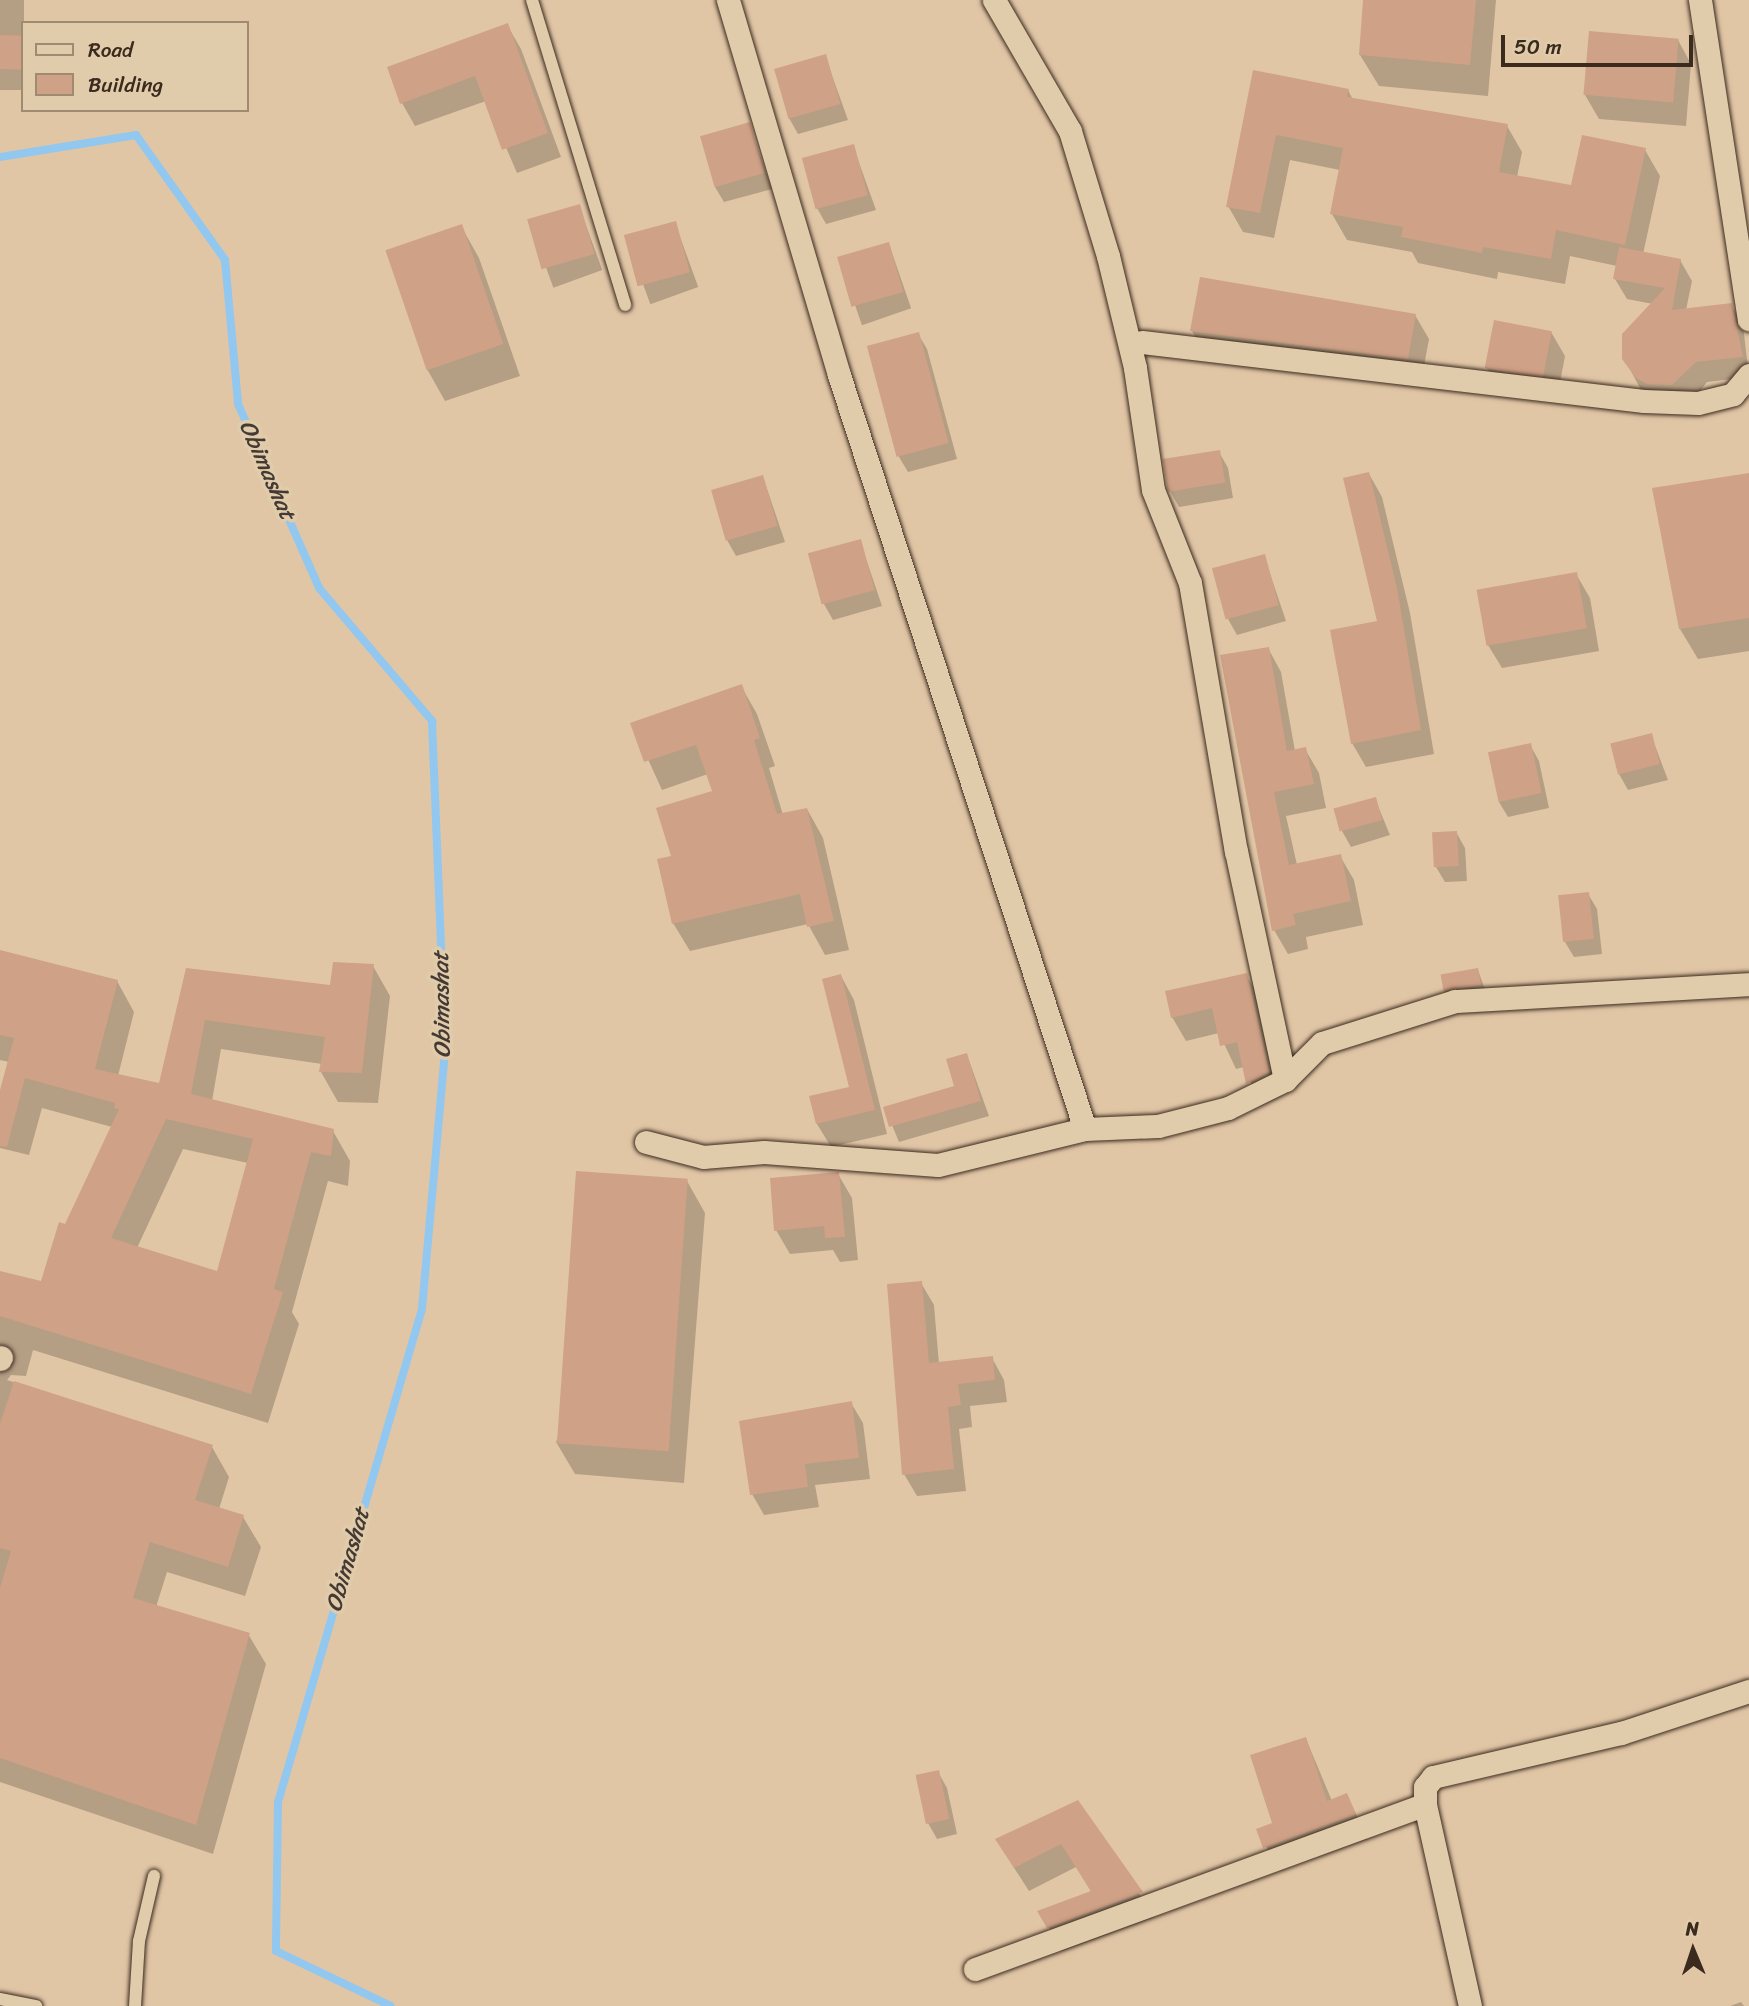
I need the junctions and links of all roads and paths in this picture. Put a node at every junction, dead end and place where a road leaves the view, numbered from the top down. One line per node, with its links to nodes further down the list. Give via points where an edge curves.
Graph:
1 (532, 0): 5 (lane)
2 (728, 0): 11 (street, via 839,375)
3 (994, 0): 10 (street, via 1070,131 1108,256 1135,368 1153,490 1190,583 1236,851)
4 (1700, 0): 6 (street)
5 (625, 305)
6 (1749, 319)
7 (1142, 342): 8 (street, via 1644,401 1698,403 1733,394)
8 (1749, 375)
9 (1749, 984): 10 (street, via 1455,1001 1322,1043)
10 (1285, 1080): 11 (street, via 1228,1108 1170,1123)
11 (1085, 1129): 12 (street, via 939,1165 764,1152 703,1157)
12 (646, 1142)
13 (1749, 1691): 14 (street, via 1621,1732 1433,1777 1425,1787)
14 (1425, 1804): 16 (street); 20 (street)
15 (154, 1876): 19 (lane, via 139,1941)
16 (975, 1969)
17 (0, 1999): 18 (lane)
18 (36, 2006)
19 (135, 2006)
20 (1470, 2006)

